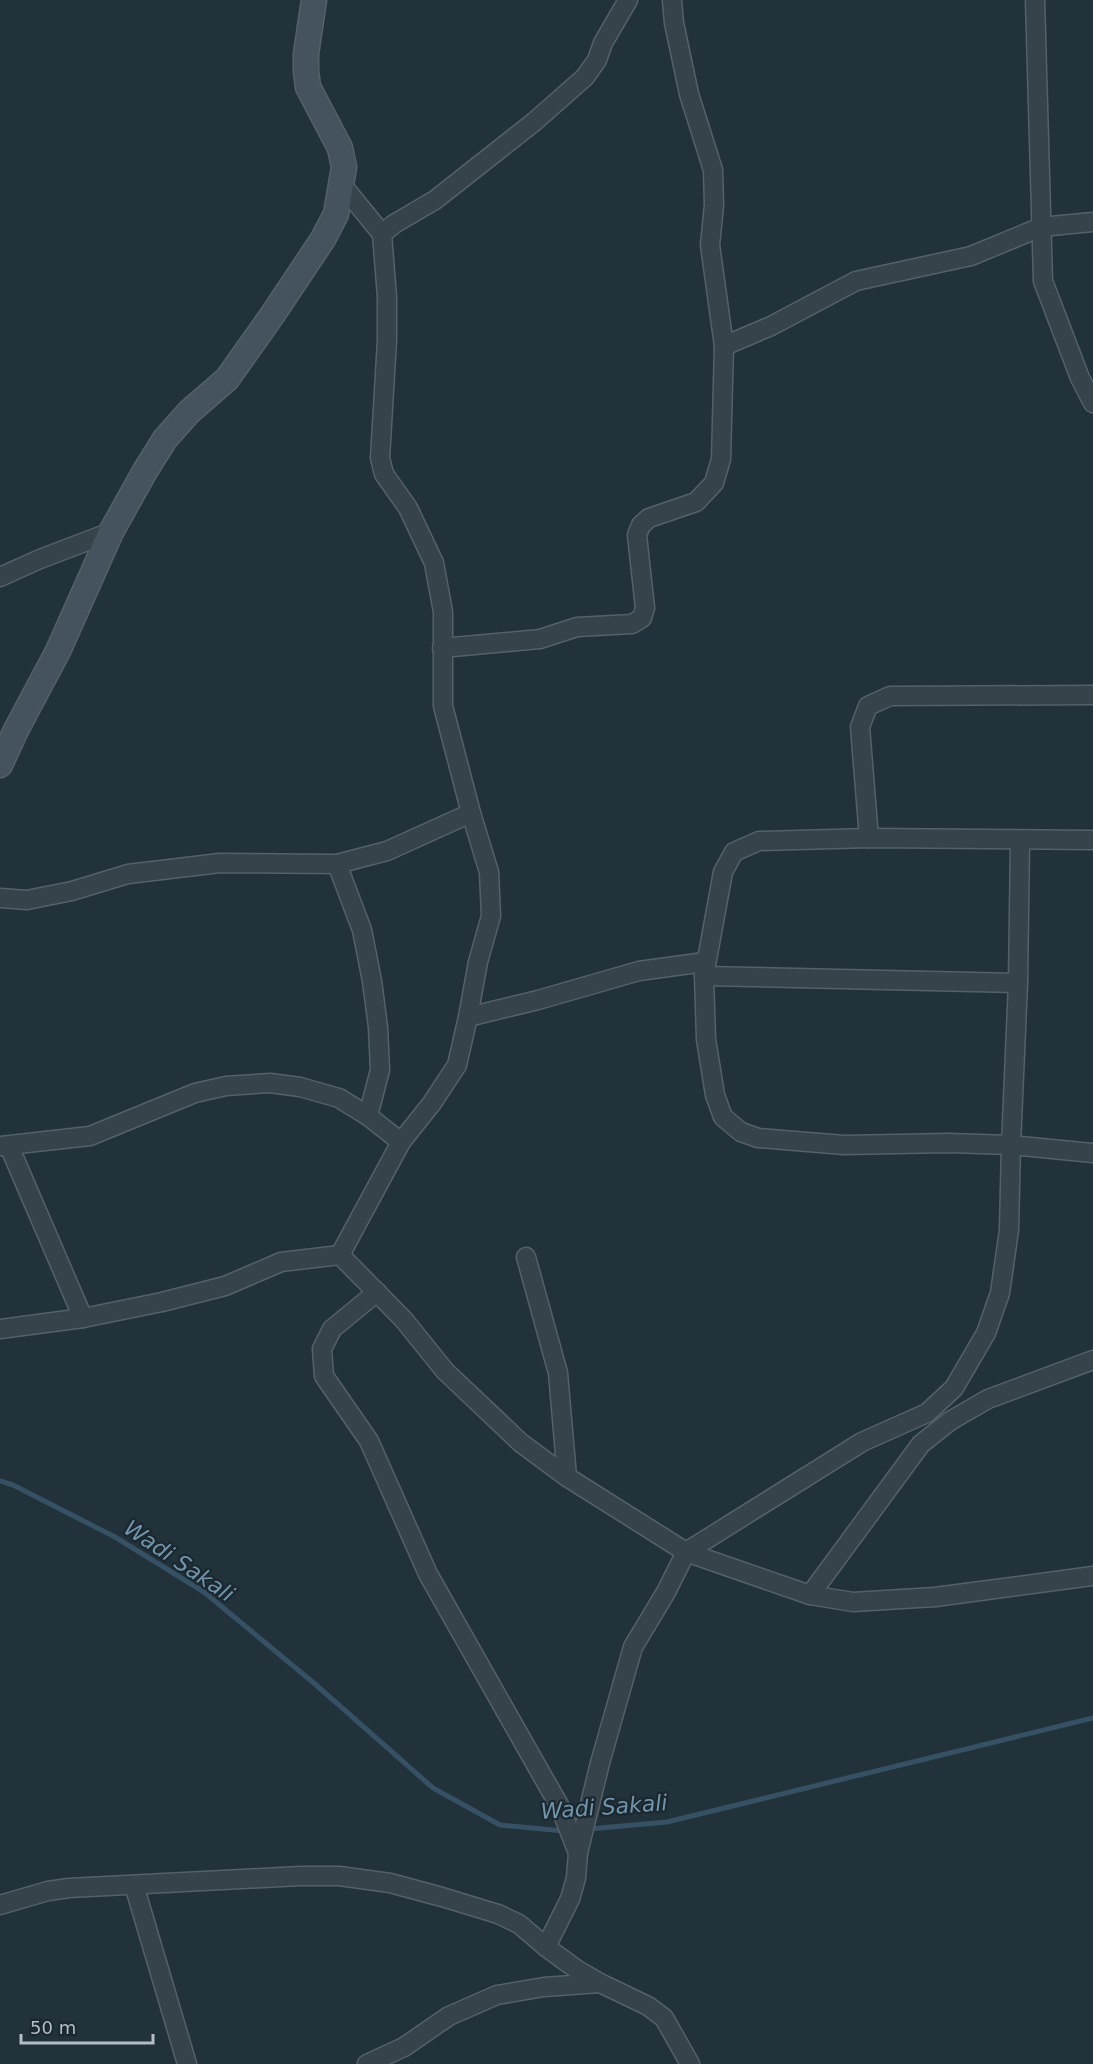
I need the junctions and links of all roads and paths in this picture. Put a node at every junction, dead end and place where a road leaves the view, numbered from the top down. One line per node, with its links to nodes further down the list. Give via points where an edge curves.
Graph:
1 (314, 0): 5 (street, via 306,54 308,87 340,148)
2 (628, 0): 8 (street, via 585,77 435,200)
3 (672, 0): 9 (street, via 689,94 713,170 710,245)
4 (1035, 0): 7 (street)
5 (342, 185): 8 (street); 11 (street, via 336,214 317,248 227,379 165,439)
6 (1093, 222): 7 (street)
7 (1041, 227): 9 (street, via 971,256 856,281); 10 (street, via 1043,281)
8 (382, 234): 13 (street, via 387,340 380,458 384,474 408,508 434,563 443,612)
9 (724, 346): 13 (street, via 721,459 714,483 696,502 649,518 641,525 636,535 645,608 642,618 632,624 577,627 540,639)
10 (1093, 403)
11 (111, 532): 12 (street); 15 (street, via 58,651)
12 (0, 577)
13 (442, 648): 16 (street, via 443,706)
14 (1093, 695): 17 (street, via 890,696 868,706 860,727)
15 (0, 765)
16 (471, 813): 20 (street, via 387,851); 24 (street, via 489,872 491,916)
17 (869, 838): 19 (street); 22 (street, via 759,841 734,852 723,872)
18 (1093, 840): 19 (street)
19 (1020, 841): 23 (street)
20 (337, 864): 21 (street, via 220,863 128,874 27,900); 25 (street, via 362,930 378,1027 380,1070)
21 (0, 898)
22 (705, 969): 23 (street); 24 (street, via 639,971); 27 (street, via 706,1039 715,1095 723,1116 741,1132 758,1138 844,1145)
23 (1018, 983): 27 (street)
24 (468, 1017): 26 (street, via 457,1065)
25 (368, 1116): 26 (street); 28 (street, via 339,1098 300,1087 270,1083 226,1086 195,1093 90,1136)
26 (401, 1142): 30 (street)
27 (1011, 1144): 29 (street); 36 (street, via 1009,1230 1000,1293 986,1333 954,1388)
28 (4, 1146): 33 (street)
29 (1093, 1153)
30 (340, 1255): 32 (street); 33 (street, via 281,1262 225,1286)
31 (526, 1257): 38 (street, via 558,1373)
32 (377, 1292): 38 (street, via 445,1371 521,1443); 42 (street, via 332,1329 322,1349 324,1376 369,1441 429,1574 560,1807)
33 (83, 1318): 34 (street)
34 (0, 1329)
35 (1093, 1360): 37 (street, via 988,1399)
36 (927, 1413): 37 (street); 39 (street, via 862,1442)
37 (950, 1421): 41 (street, via 921,1444)
38 (567, 1477): 39 (street)
39 (686, 1552): 41 (street); 42 (street, via 633,1647)
40 (1093, 1576): 41 (street, via 936,1597 853,1602)
41 (810, 1595)
42 (578, 1853): 45 (street, via 570,1899)
43 (134, 1885): 44 (street, via 48,1890); 45 (street, via 350,1877 498,1914 519,1924); 47 (street)
44 (0, 1905)
45 (546, 1947): 46 (street)
46 (600, 1983): 48 (street, via 497,1995 450,2016 404,2047); 49 (street, via 664,2018)
47 (187, 2064)
48 (367, 2064)
49 (690, 2064)

